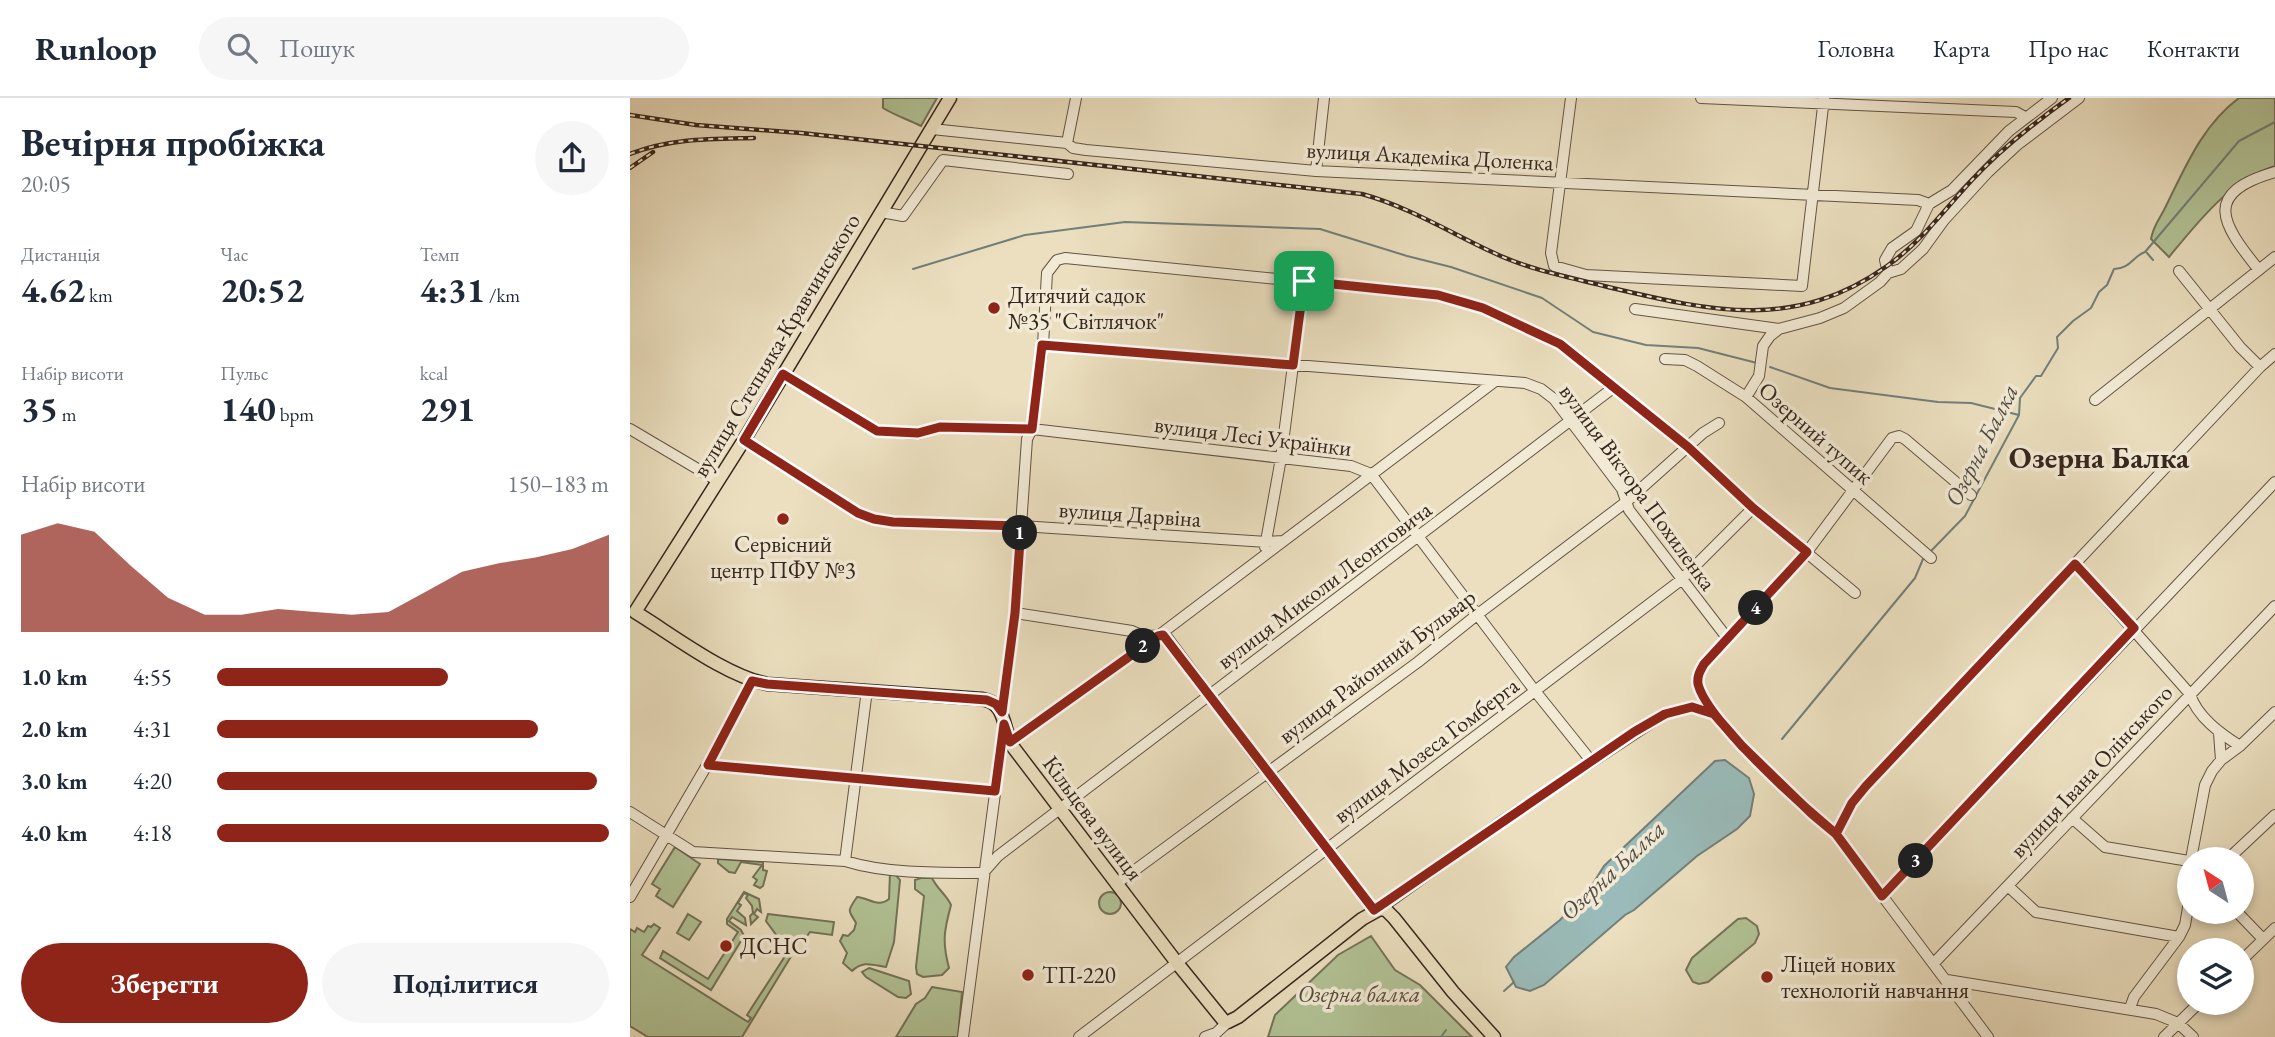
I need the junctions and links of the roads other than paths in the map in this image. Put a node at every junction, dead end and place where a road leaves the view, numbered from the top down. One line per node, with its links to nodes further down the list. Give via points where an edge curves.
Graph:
1 (950, 98): 10 (main road, вулиця Степняка-Кравчинського)
2 (1076, 98): 11 (street)
3 (1324, 98): 12 (street)
4 (1572, 98): 15 (street)
5 (1700, 98): 8 (street)
6 (2052, 98): 9 (street)
7 (2079, 98): 22 (street, via 2017,145 1944,220 1923,250 1901,269)
8 (1824, 100): 9 (street, via 2016,112); 16 (street)
9 (2025, 117): 17 (street, via 1952,190)
10 (932, 130): 11 (street, вулиця Академіка Доленка); 18 (main road, вулиця Степняка-Кравчинського)
11 (1067, 143): 12 (street, вулиця Академіка Доленка, via 1086,150)
12 (1316, 171): 15 (street, вулиця Академіка Доленка)
13 (2275, 172): 20 (street, via 2248,181 2231,192 2225,204 2235,240)
14 (1068, 174): 18 (street, via 943,160 903,216)
15 (1562, 181): 16 (street, вулиця Академіка Доленка); 16 (street, via 1551,253 1554,267 1587,275 1802,286)
16 (1814, 195): 17 (street, вулиця Академіка Доленка)
17 (1929, 204): 22 (street, via 1916,231 1892,248 1885,260)
18 (881, 212): 32 (main road, вулиця Степняка-Кравчинського)
19 (2275, 257): 20 (street)
20 (2259, 270): 25 (street)
21 (2179, 271): 25 (street)
22 (1888, 273): 26 (street, via 1843,308)
23 (1304, 281): 27 (street, via 1065,258 1057,260 1047,273); 30 (street); 34 (street, via 1438,295 1483,308 1560,344)
24 (1635, 309): 26 (street)
25 (2210, 309): 31 (street); 36 (street)
26 (1779, 329): 35 (street, via 1763,346 1759,376)
27 (1042, 345): 30 (street, вулиця Віктора Похиленка); 40 (street)
28 (2275, 354): 31 (street)
29 (1665, 359): 35 (street, Озерний тупик, via 1698,366)
30 (1293, 365): 33 (street, вулиця Віктора Похиленка); 43 (street)
31 (2260, 367): 58 (street)
32 (783, 374): 40 (street, вулиця Лесі Українки, via 877,431); 41 (main road, вулиця Степняка-Кравчинського)
33 (1494, 382): 37 (street, вулиця Віктора Похиленка, via 1525,383 1541,389); 44 (street)
34 (1613, 388): 37 (street, вулиця Миколи Леонтовича); 42 (street)
35 (1746, 397): 47 (street, Озерний тупик)
36 (2095, 400)
37 (1570, 421): 49 (street, вулиця Віктора Похиленка, via 1622,489); 52 (street, вулиця Миколи Леонтовича)
38 (1719, 423): 42 (street, вулиця Районний Бульвар)
39 (630, 429): 45 (street)
40 (1032, 429): 43 (street, вулиця Лесі Українки); 51 (street, via 1027,439)
41 (744, 440): 45 (main road, вулиця Степняка-Кравчинського); 51 (street, вулиця Дарвіна, via 874,519)
42 (1688, 447): 49 (street, вулиця Районний Бульвар); 50 (street)
43 (1281, 458): 44 (street, вулиця Лесі Українки, via 1351,466); 54 (street)
44 (1371, 474): 52 (street, вулиця Лесі Українки); 53 (street)
45 (719, 481): 62 (main road, вулиця Степняка-Кравчинського)
46 (2275, 482): 65 (street)
47 (1852, 491): 48 (street, via 1892,438 1899,436); 55 (street); 56 (street, Озерний тупик)
48 (1970, 495)
49 (1626, 502): 59 (street, вулиця Віктора Похиленка); 64 (street, вулиця Районний Бульвар)
50 (1753, 508): 55 (street); 59 (street, вулиця Мозеса Гомберга)
51 (1021, 526): 54 (street, вулиця Дарвіна); 63 (street)
52 (1420, 536): 64 (street, вулиця Лесі Українки); 72 (street, вулиця Миколи Леонтовича)
53 (1284, 541): 54 (street, вулиця Дарвіна); 57 (street)
54 (1267, 542): 57 (street)
55 (1807, 552): 60 (street); 67 (street)
56 (1927, 555)
57 (1261, 558): 66 (street)
58 (2075, 564): 65 (street); 89 (street, via 1866,786)
59 (1681, 580): 67 (street, вулиця Віктора Похиленка); 70 (street, вулиця Мозеса Гомберга)
60 (1855, 593)
61 (2275, 606): 71 (street, вулиця Івана Олінського)
62 (633, 610): 68 (main road)
63 (1015, 613): 66 (street); 74 (street)
64 (1478, 614): 70 (street, вулиця Лесі Українки); 82 (street, вулиця Районний Бульвар)
65 (2134, 628): 71 (street); 99 (street)
66 (1158, 636): 72 (street, via 1167,637); 77 (street)
67 (1728, 639): 73 (street, via 1698,676)
68 (752, 681): 69 (main road); 81 (street)
69 (867, 690): 74 (main road, via 987,700 996,704); 83 (street)
70 (1535, 691): 80 (street, вулиця Лесі Українки); 93 (street, вулиця Мозеса Гомберга)
71 (2190, 694): 76 (street); 88 (street, вулиця Івана Олінського)
72 (1210, 697): 82 (street); 85 (street, вулиця Миколи Леонтовича)
73 (1714, 714): 80 (street, via 1692,707 1665,714); 89 (street)
74 (1003, 718): 77 (main road, Кільцева вулиця); 84 (street)
75 (2273, 719): 78 (street)
76 (2219, 733): 78 (street); 79 (street)
77 (1010, 742): 85 (main road, Кільцева вулиця)
78 (2240, 746): 79 (street)
79 (2221, 760): 91 (street, via 2205,785)
80 (1592, 762): 101 (street)
81 (708, 765): 83 (street); 90 (street)
82 (1267, 773): 93 (street); 97 (street, вулиця Районний Бульвар)
83 (855, 778): 84 (street); 95 (street)
84 (995, 791): 96 (street)
85 (1060, 810): 96 (street, вулиця Миколи Леонтовича, via 998,856); 97 (main road, Кільцева вулиця)
86 (630, 811): 90 (street)
87 (2275, 815): 92 (street)
88 (2072, 818): 94 (street, via 2105,847); 98 (street, вулиця Івана Олінського)
89 (1836, 834): 99 (street)
90 (667, 835): 95 (street, via 693,852); 100 (street)
91 (2193, 847)
92 (2241, 847)
93 (1327, 850): 101 (street); 109 (street, вулиця Мозеса Гомберга)
94 (2177, 858)
95 (845, 860): 96 (street, via 908,870)
96 (983, 873): 115 (street)
97 (1116, 884): 109 (main road, Кільцева вулиця)
98 (2008, 886): 105 (street, via 2036,912); 108 (street, вулиця Івана Олінського)
99 (1882, 896): 108 (street)
100 (630, 897)
101 (1377, 909): 113 (main road); 118 (main road, via 1394,918)
102 (2185, 924): 105 (street)
103 (2249, 924): 106 (street)
104 (2275, 928): 106 (street)
105 (2179, 937): 111 (street)
106 (2263, 939): 107 (street)
107 (2254, 948)
108 (1934, 962): 110 (street)
109 (1177, 963): 113 (main road, Кільцева вулиця); 116 (street, вулиця Мозеса Гомберга)
110 (1947, 980): 111 (street); 119 (street)
111 (2130, 1008): 114 (street)
112 (2186, 1015): 114 (street)
113 (1228, 1022): 117 (street)
114 (2178, 1023): 120 (street); 121 (street)
115 (963, 1037)
116 (1079, 1037)
117 (1205, 1037)
118 (1494, 1037)
119 (1988, 1037)
120 (2164, 1037)
121 (2193, 1037)

